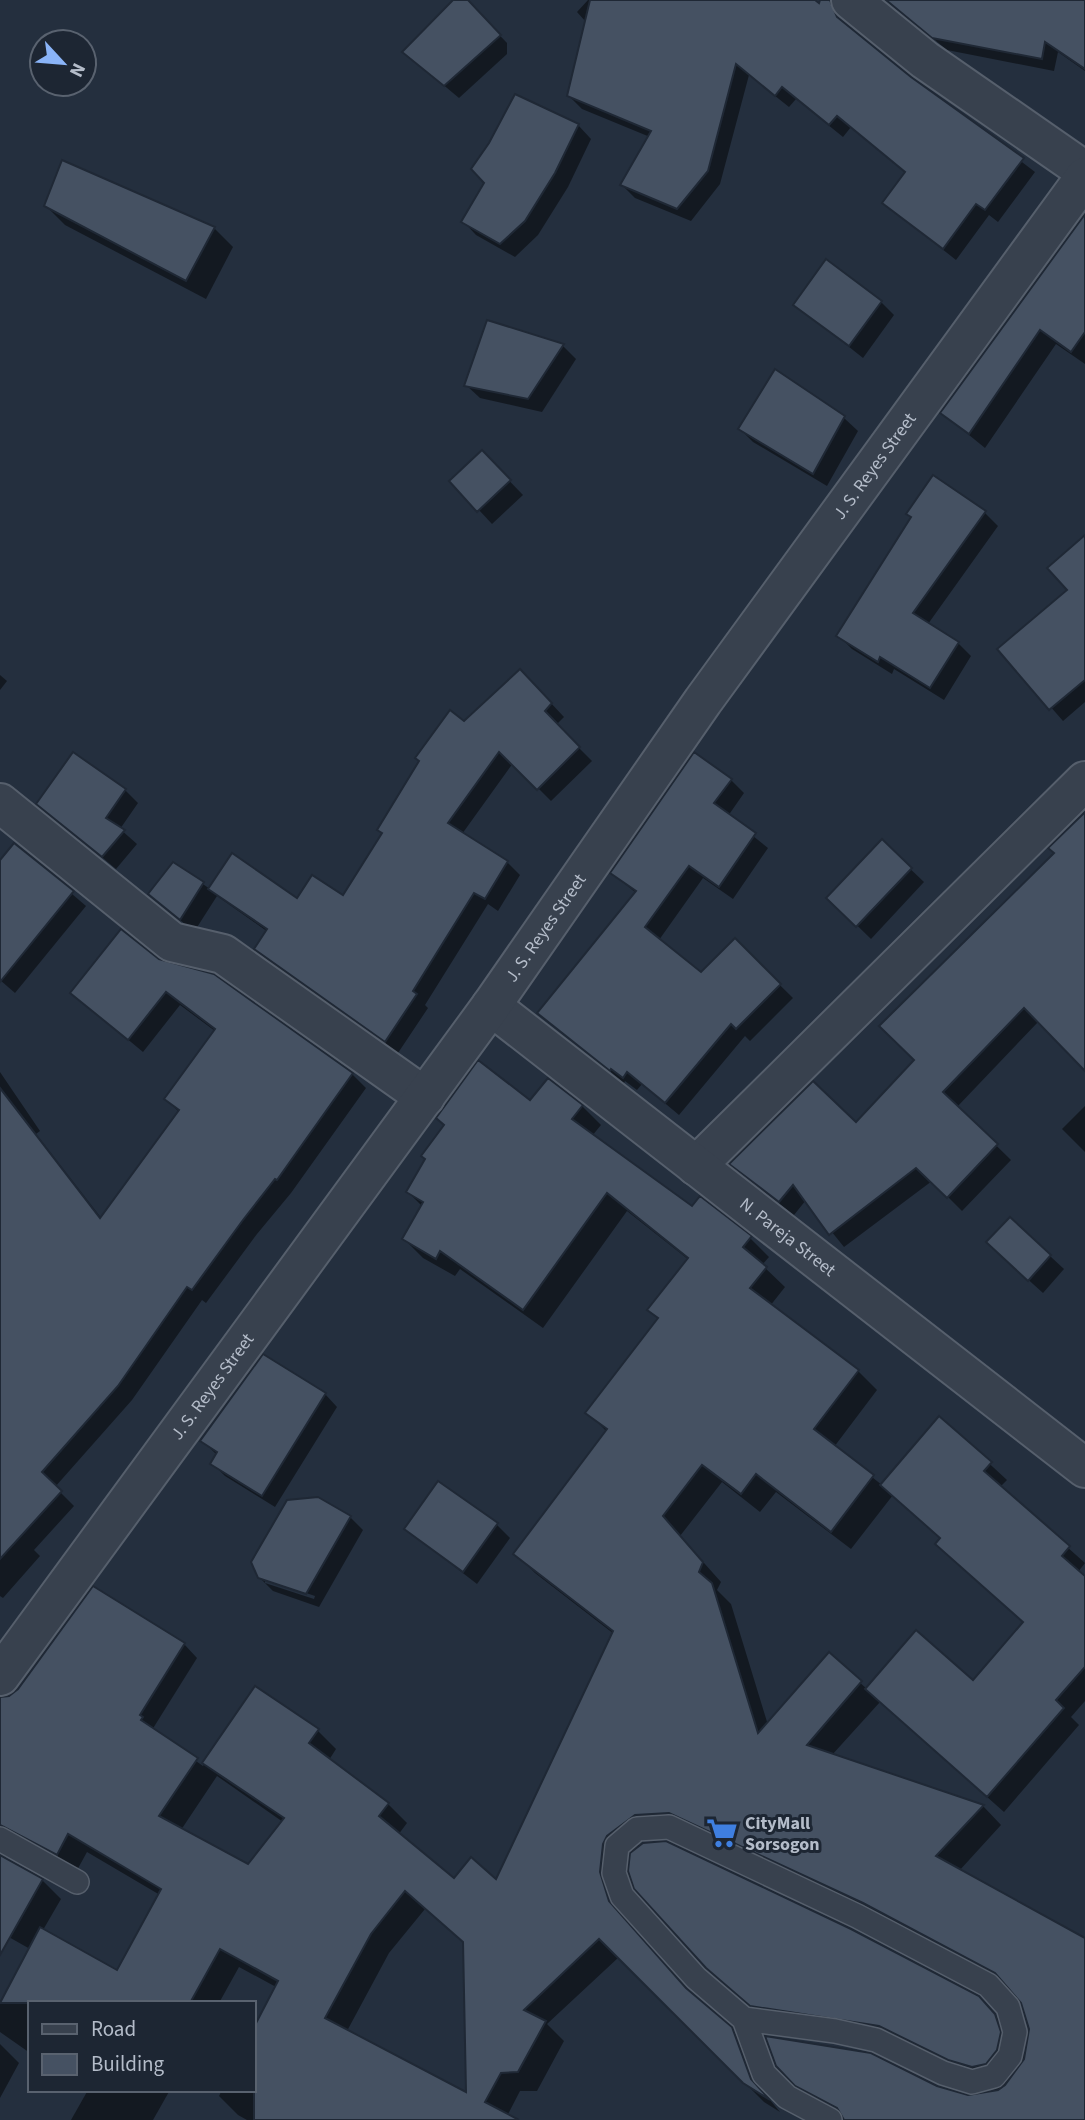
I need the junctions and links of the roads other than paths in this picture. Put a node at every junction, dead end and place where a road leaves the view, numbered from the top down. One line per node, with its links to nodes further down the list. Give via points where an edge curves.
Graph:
1 (851, 0): 2 (street, via 925,60)
2 (1085, 171)
3 (1085, 177): 6 (street, J. S. Reyes Street, via 704,701)
4 (1085, 781): 8 (street)
5 (0, 803): 7 (street, via 172,942 223,954)
6 (491, 1006): 7 (street, J. S. Reyes Street); 8 (street, N. Pareja Street)
7 (425, 1097): 10 (street, J. S. Reyes Street)
8 (696, 1166): 9 (street, N. Pareja Street)
9 (1085, 1468)
10 (6, 1654)
11 (0, 1839): 12 (lane)
12 (77, 1882)
13 (744, 2020): 13 (lane, via 696,1978 622,1896 614,1873 617,1846 637,1829 669,1827 857,1916 988,1985 1008,2007 1015,2032 1010,2056 994,2077 972,2082 876,2040); 14 (lane, via 764,2074 787,2097)
14 (830, 2120)

